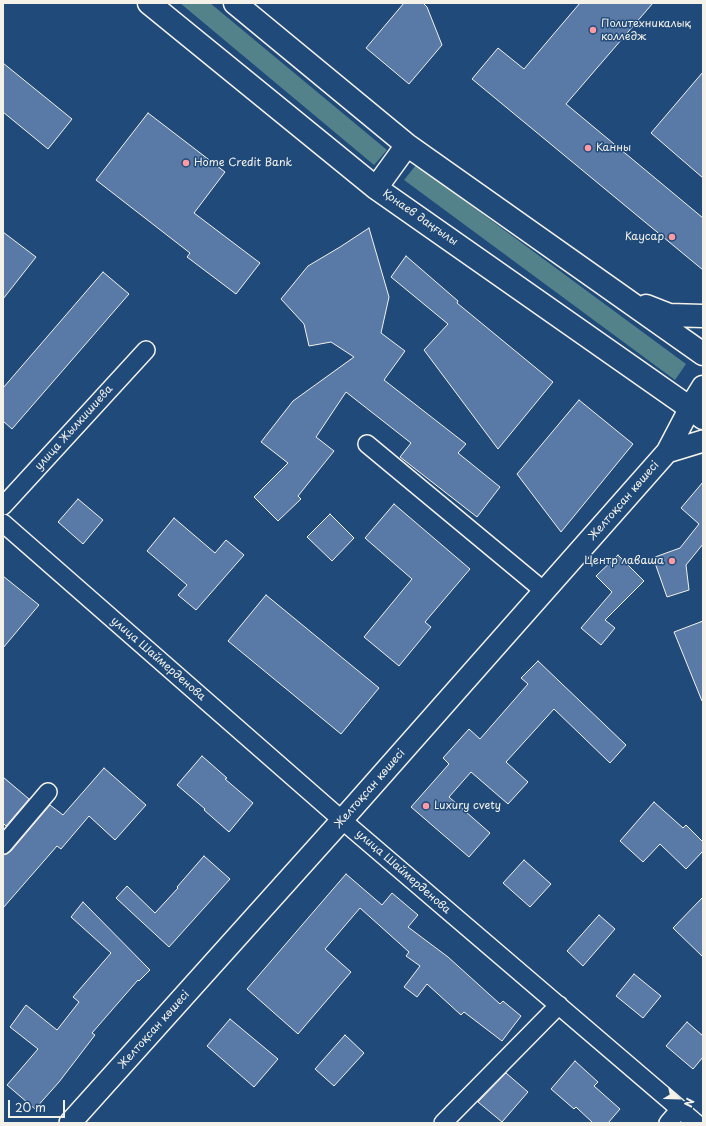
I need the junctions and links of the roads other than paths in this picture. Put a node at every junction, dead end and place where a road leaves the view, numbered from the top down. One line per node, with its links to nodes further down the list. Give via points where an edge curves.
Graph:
1 (149, 3): 4 (main road, Қонаев даңғылы)
2 (235, 3): 3 (main road)
3 (407, 145): 4 (main road); 5 (main road)
4 (376, 188): 10 (main road, Қонаев даңғылы)
5 (625, 299): 6 (main road, via 669,315); 8 (main road)
6 (703, 316)
7 (146, 350): 14 (street, улица Жылкишиева)
8 (703, 354)
9 (703, 387): 10 (main road)
10 (697, 413): 13 (street, Желтоқсан көшесі)
11 (703, 441): 13 (street)
12 (367, 444): 16 (street)
13 (667, 452): 16 (street, Желтоқсан көшесі)
14 (3, 506)
15 (3, 523): 18 (street, улица Шаймерденова)
16 (544, 591): 18 (street, Желтоқсан көшесі)
17 (48, 792): 19 (street)
18 (342, 820): 20 (street, улица Шаймерденова); 22 (street, Желтоқсан көшесі)
19 (3, 845)
20 (559, 1005): 21 (street, улица Шаймерденова); 23 (street)
21 (680, 1109): 24 (street); 25 (street, улица Шаймерденова)
22 (70, 1123)
23 (443, 1123)
24 (668, 1123)
25 (696, 1123)

